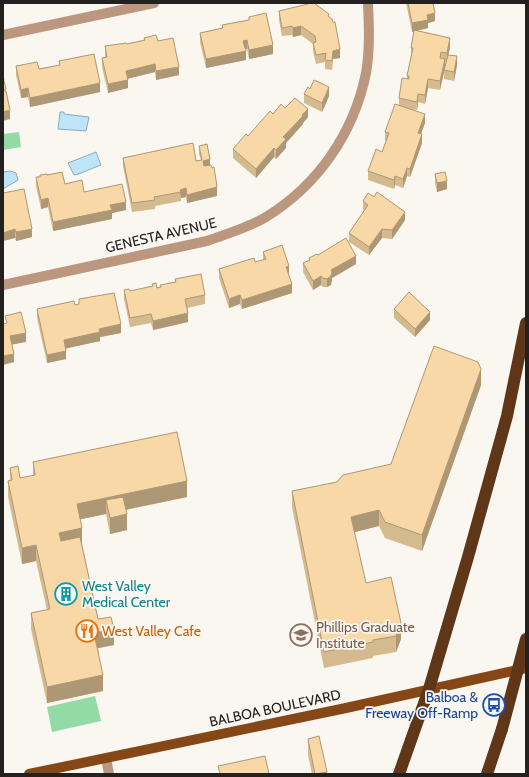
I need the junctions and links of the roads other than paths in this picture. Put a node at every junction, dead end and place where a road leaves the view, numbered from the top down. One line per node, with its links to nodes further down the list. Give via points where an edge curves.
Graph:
1 (154, 3): 3 (street)
2 (368, 3): 4 (street, GENESTA AVENUE, via 366,72 358,102 340,142 319,173 292,199 265,217 207,241)
3 (3, 34)
4 (3, 285)
5 (526, 323): 8 (highway, via 507,416)
6 (526, 639): 13 (highway, bridge, via 502,729)
7 (526, 668): 8 (main road, BALBOA BOULEVARD)
8 (429, 689): 9 (main road, BALBOA BOULEVARD); 12 (highway)
9 (106, 758): 10 (main road, BALBOA BOULEVARD); 11 (street)
10 (29, 774)
11 (110, 774)
12 (398, 774)
13 (486, 774)

